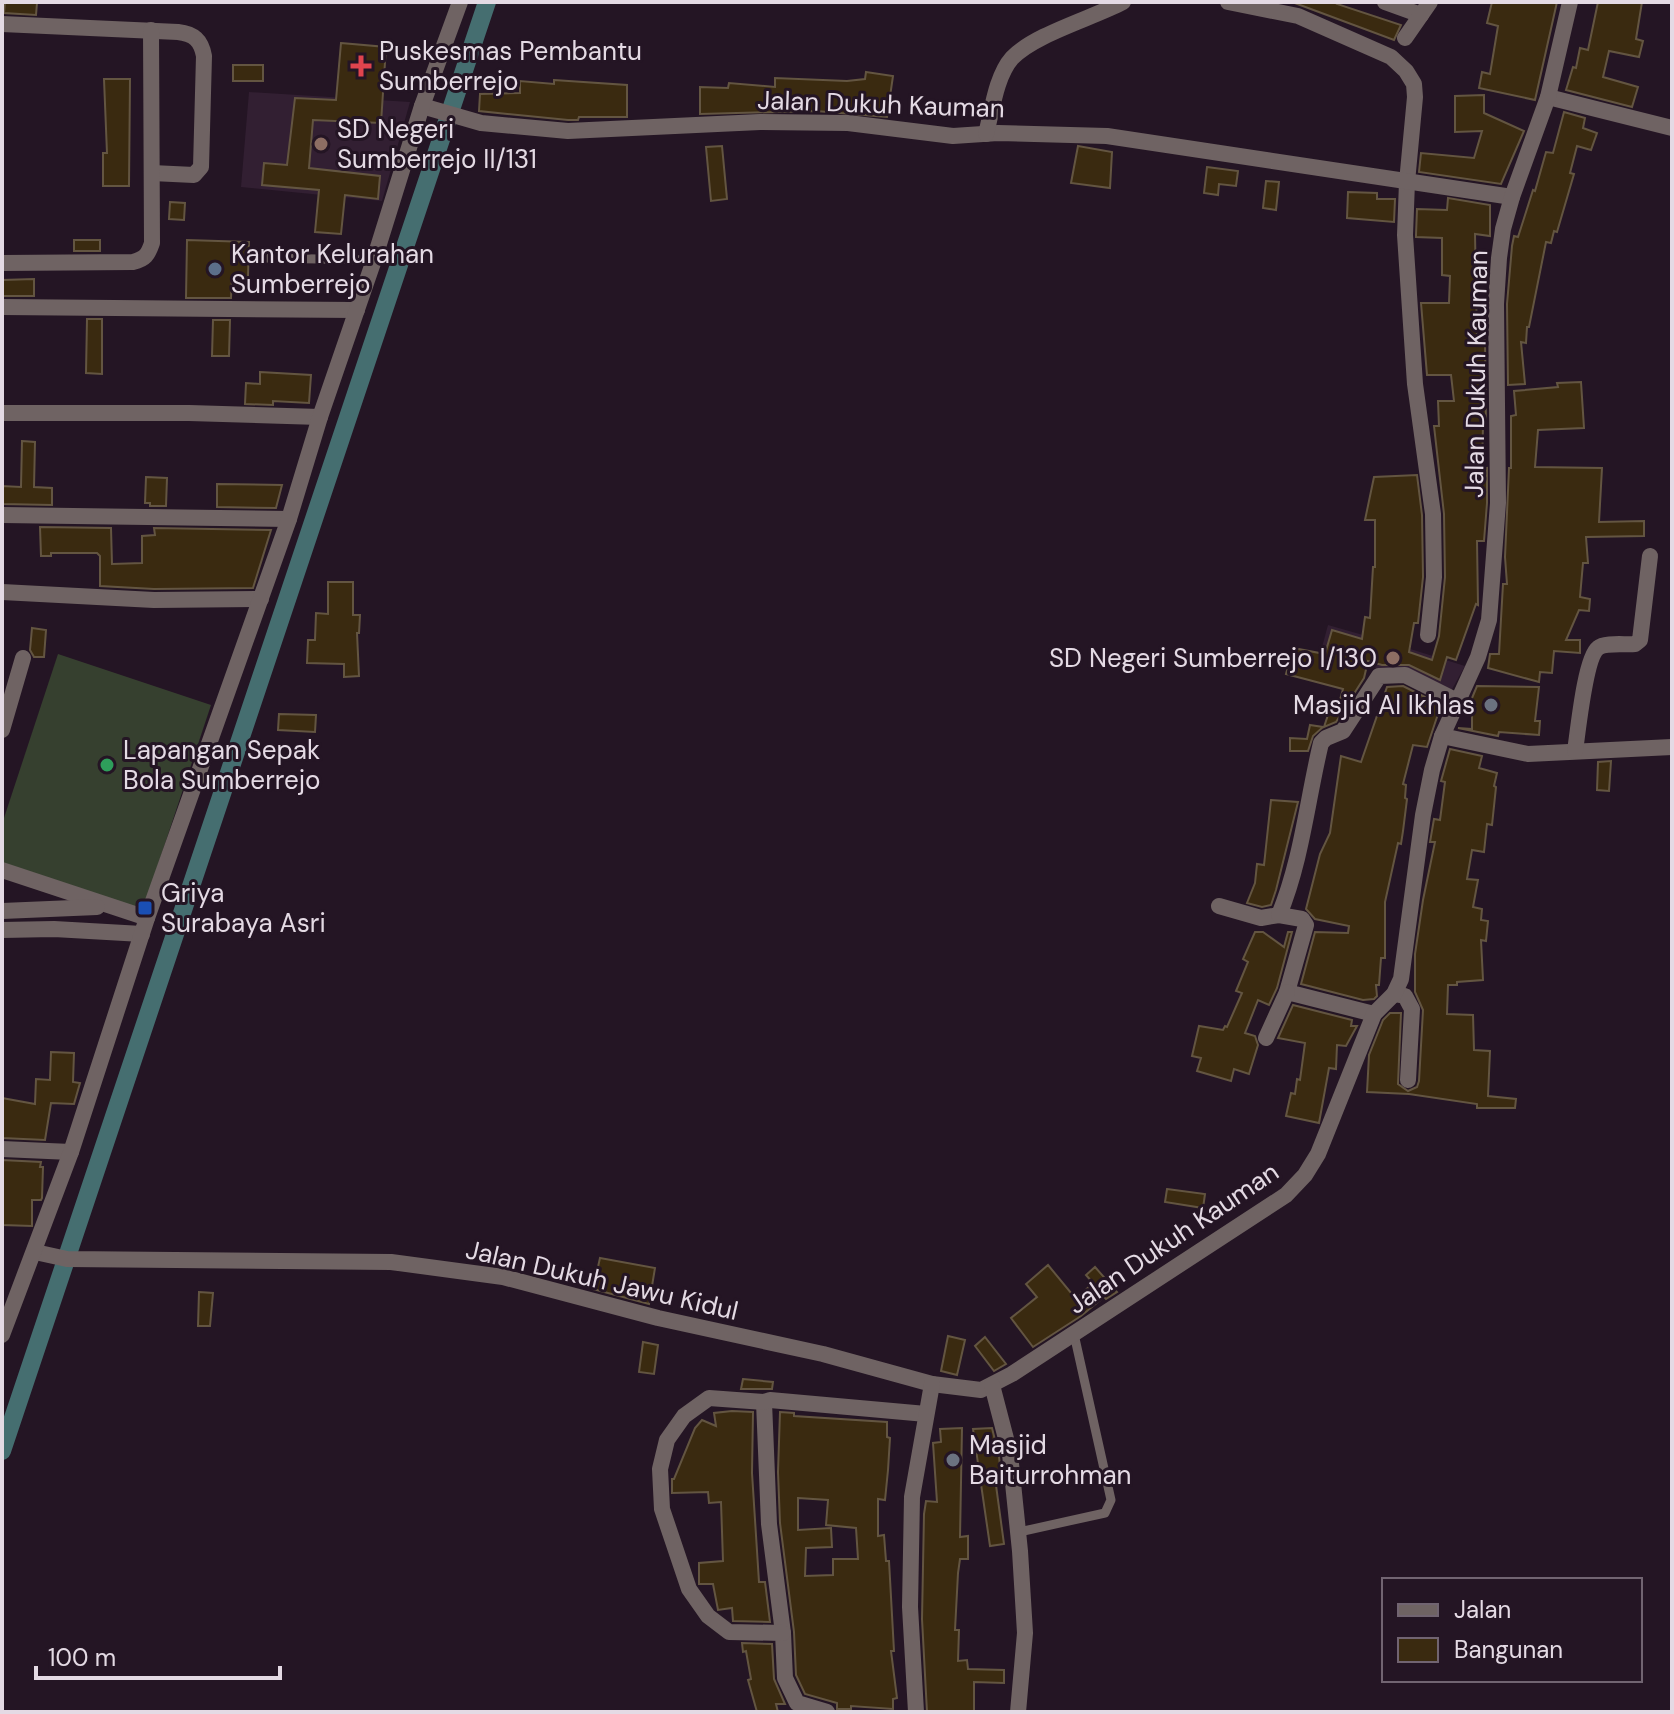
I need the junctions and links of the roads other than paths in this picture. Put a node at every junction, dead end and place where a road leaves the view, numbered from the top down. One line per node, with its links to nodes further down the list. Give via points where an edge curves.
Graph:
1 (460, 2): 11 (street)
2 (1123, 2): 13 (street, via 1042,38 1012,58)
3 (1228, 2): 15 (street, via 1298,16 1391,57 1406,71 1415,97)
4 (1385, 2): 6 (street)
5 (1570, 2): 10 (street)
6 (1426, 9): 9 (street)
7 (2, 24): 8 (street)
8 (151, 30): 14 (street); 14 (street, via 190,34 201,43 204,56 201,167 194,175)
9 (1405, 38)
10 (1548, 97): 12 (street); 16 (street)
11 (422, 106): 13 (street, Jalan Dukuh Kauman, via 481,123 568,131 760,122); 18 (street)
12 (1672, 128)
13 (986, 134): 15 (street, Jalan Dukuh Kauman, via 1107,136)
14 (152, 173): 19 (street, via 152,243 144,259)
15 (1407, 182): 16 (street, Jalan Dukuh Kauman); 29 (street, via 1410,335 1433,514)
16 (1512, 197): 31 (street, Jalan Dukuh Kauman, via 1503,229 1496,304 1498,503 1489,620)
17 (263, 258): 18 (lane)
18 (374, 260): 21 (street)
19 (2, 263)
20 (2, 307): 21 (street)
21 (357, 310): 23 (street)
22 (2, 413): 23 (street)
23 (320, 417): 25 (street)
24 (2, 515): 25 (street)
25 (289, 519): 28 (street)
26 (1650, 556): 35 (street, via 1640,640 1597,649 1589,666)
27 (2, 592): 28 (street)
28 (261, 599): 41 (street)
29 (1428, 635)
30 (23, 658): 32 (street)
31 (1457, 701): 33 (street, Jalan Dukuh Kauman); 40 (street, via 1405,675 1379,676 1343,731 1323,740 1293,881)
32 (2, 730)
33 (1442, 736): 35 (street, via 1528,754); 44 (street, Jalan Dukuh Kauman, via 1425,805 1401,979)
34 (1672, 747): 35 (street)
35 (1575, 751)
36 (2, 870): 37 (street)
37 (107, 906): 39 (street); 41 (street)
38 (1219, 906): 40 (street, via 1261,918)
39 (2, 911)
40 (1279, 915): 43 (street, via 1302,919 1306,925)
41 (144, 926): 42 (street); 49 (street)
42 (2, 930)
43 (1287, 992): 45 (street); 46 (street)
44 (1394, 994): 45 (street, Jalan Dukuh Kauman); 47 (street, via 1405,996 1412,1009)
45 (1374, 1014): 51 (street, Jalan Dukuh Kauman, via 1305,1175 1267,1209)
46 (1266, 1038)
47 (1408, 1080)
48 (2, 1149): 49 (street)
49 (71, 1152): 50 (street)
50 (46, 1254): 52 (street); 53 (street, Jalan Dukuh Jawu Kidul, via 391,1262 503,1277)
51 (1074, 1334): 54 (street, Jalan Dukuh Kauman); 57 (lane, via 1110,1508)
52 (2, 1335)
53 (932, 1384): 54 (street, Jalan Dukuh Kauman, via 981,1390); 56 (street)
54 (992, 1385): 57 (street, via 1010,1454)
55 (764, 1402): 56 (street); 58 (street, via 769,1524); 58 (street, via 709,1398 684,1416 667,1440 660,1469 662,1509 689,1589 708,1616 729,1632)
56 (926, 1414): 60 (street, via 912,1497 910,1607)
57 (1019, 1532): 61 (street, via 1025,1633)
58 (783, 1633): 59 (street, via 785,1678 796,1701)
59 (827, 1712)
60 (916, 1712)
61 (1018, 1712)

